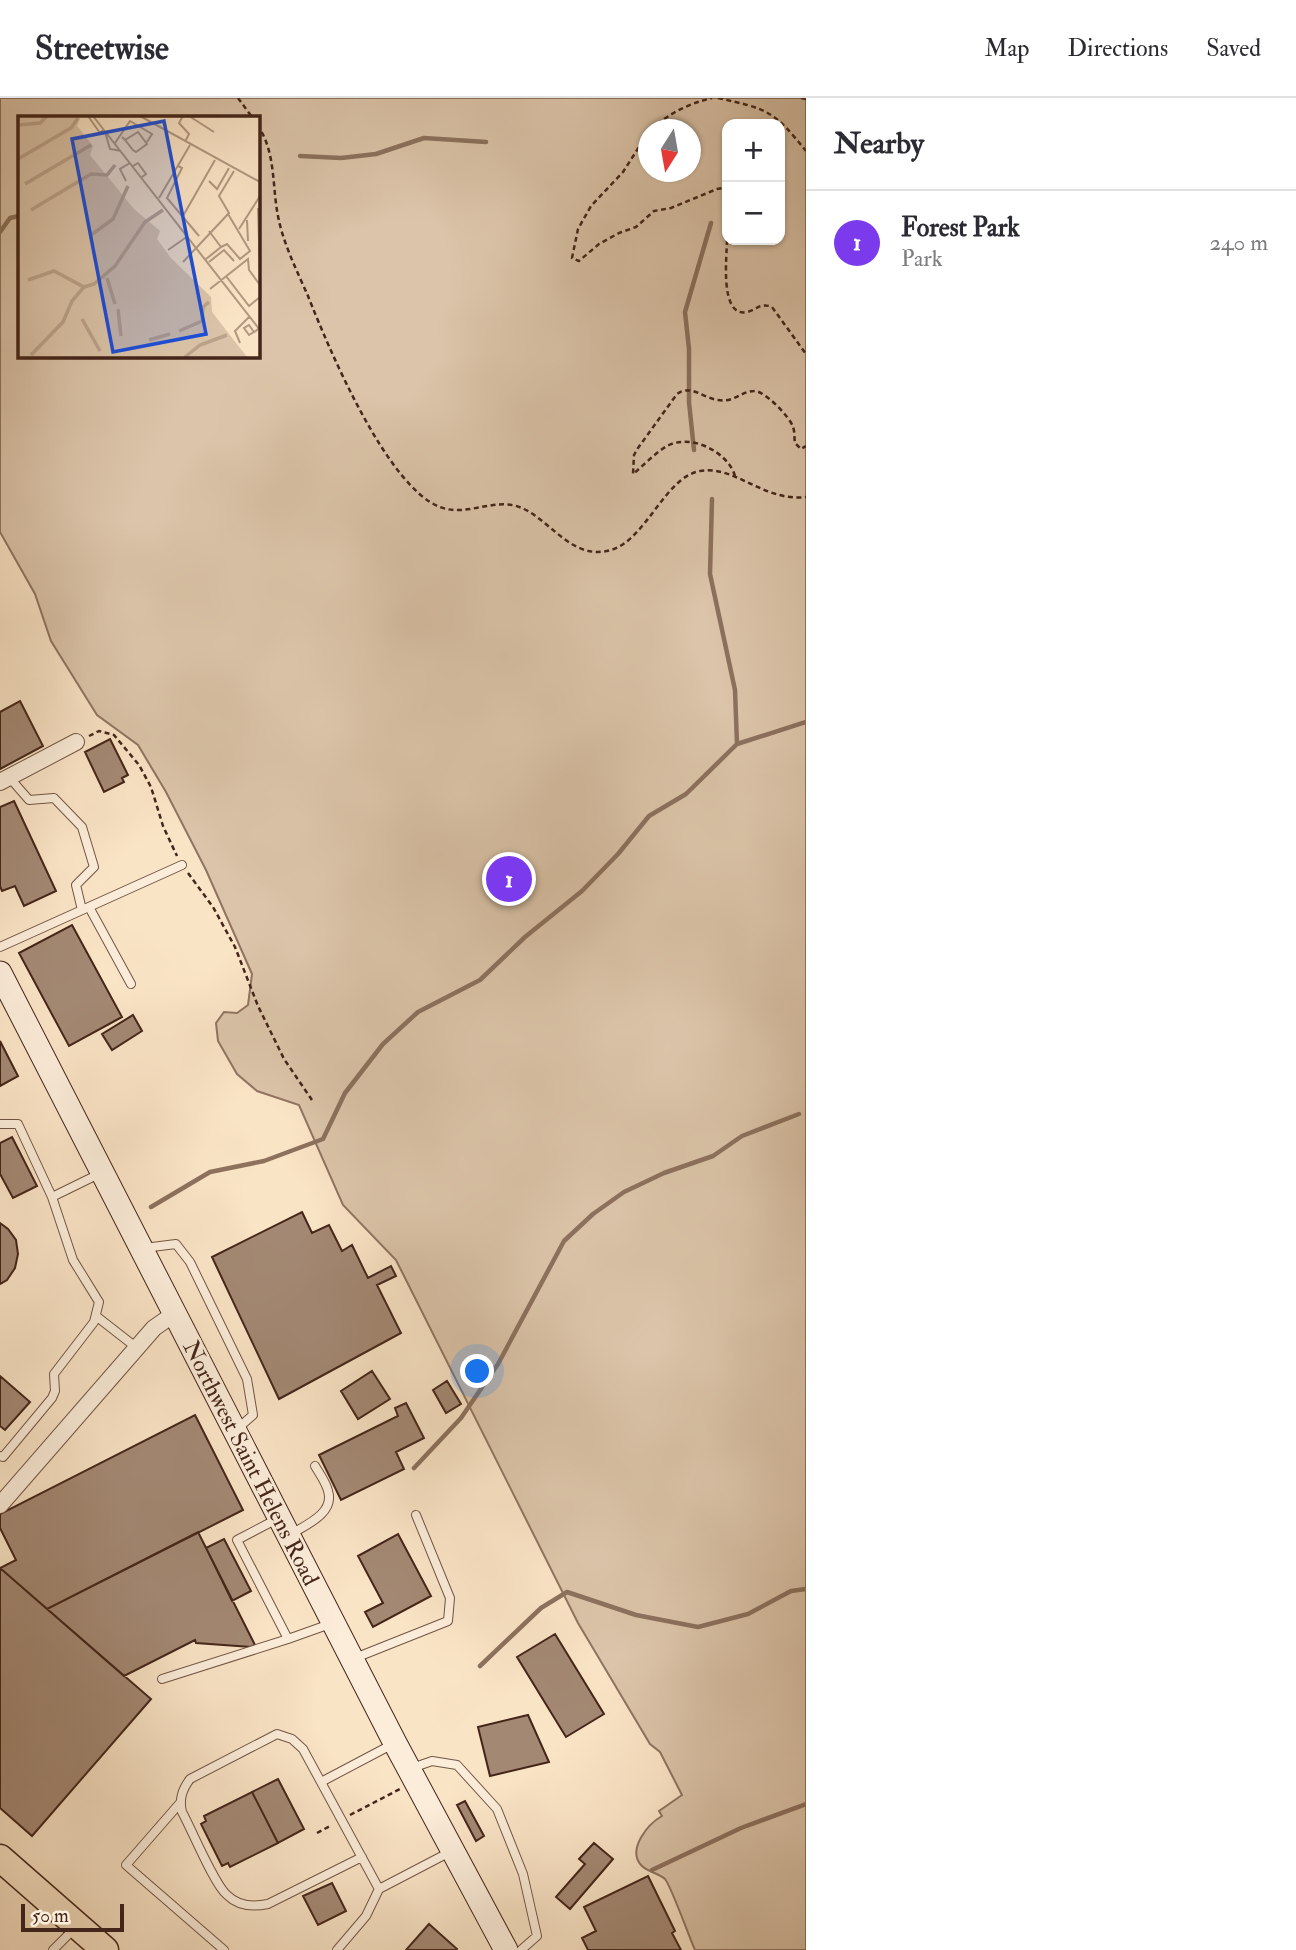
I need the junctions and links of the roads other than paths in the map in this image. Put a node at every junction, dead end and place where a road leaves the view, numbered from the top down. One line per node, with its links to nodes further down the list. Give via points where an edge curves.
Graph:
1 (76, 742): 2 (street)
2 (5, 779): 4 (lane, via 29,800 54,798 82,827 94,867 76,885)
3 (182, 865): 4 (lane)
4 (85, 909): 5 (lane); 7 (lane)
5 (0, 947)
6 (0, 973): 9 (main road, Northwest Saint Helens Road)
7 (131, 984)
8 (0, 1124): 10 (lane, via 18,1124)
9 (102, 1173): 10 (lane); 11 (main road, Northwest Saint Helens Road)
10 (52, 1197): 13 (lane, via 73,1260 99,1302)
11 (141, 1248): 12 (main road, Northwest Saint Helens Road); 15 (lane, via 176,1244 190,1262 247,1379 253,1415)
12 (174, 1314): 14 (street); 15 (main road, Northwest Saint Helens Road)
13 (96, 1316): 14 (lane); 16 (lane, via 54,1374 52,1398)
14 (136, 1348): 18 (street)
15 (235, 1431): 20 (main road, Northwest Saint Helens Road)
16 (0, 1456)
17 (315, 1466): 20 (lane, via 328,1491 322,1515)
18 (0, 1505)
19 (416, 1515): 23 (lane, via 450,1598 448,1621)
20 (284, 1527): 21 (main road, Northwest Saint Helens Road); 22 (lane, via 237,1540)
21 (333, 1623): 22 (lane); 23 (main road, Northwest Saint Helens Road)
22 (288, 1639): 24 (lane)
23 (352, 1660): 25 (main road, Northwest Saint Helens Road)
24 (162, 1679)
25 (395, 1742): 26 (main road, Northwest Saint Helens Road); 27 (lane)
26 (412, 1775): 29 (main road, Northwest Saint Helens Road); 39 (lane, via 432,1760 457,1765 497,1809 523,1874 537,1936)
27 (321, 1782): 28 (lane, via 298,1743 277,1734 190,1779); 30 (lane)
28 (180, 1803): 30 (lane, via 224,1893 244,1904 268,1904); 36 (lane, via 126,1865)
29 (453, 1850): 32 (lane); 38 (main road, Northwest Saint Helens Road)
30 (362, 1857): 32 (lane)
31 (0, 1858): 33 (highway)
32 (379, 1889): 37 (lane, via 366,1916)
33 (77, 1925): 34 (lane); 35 (highway)
34 (53, 1950)
35 (106, 1950)
36 (224, 1950)
37 (337, 1950)
38 (506, 1950)
39 (521, 1950)

